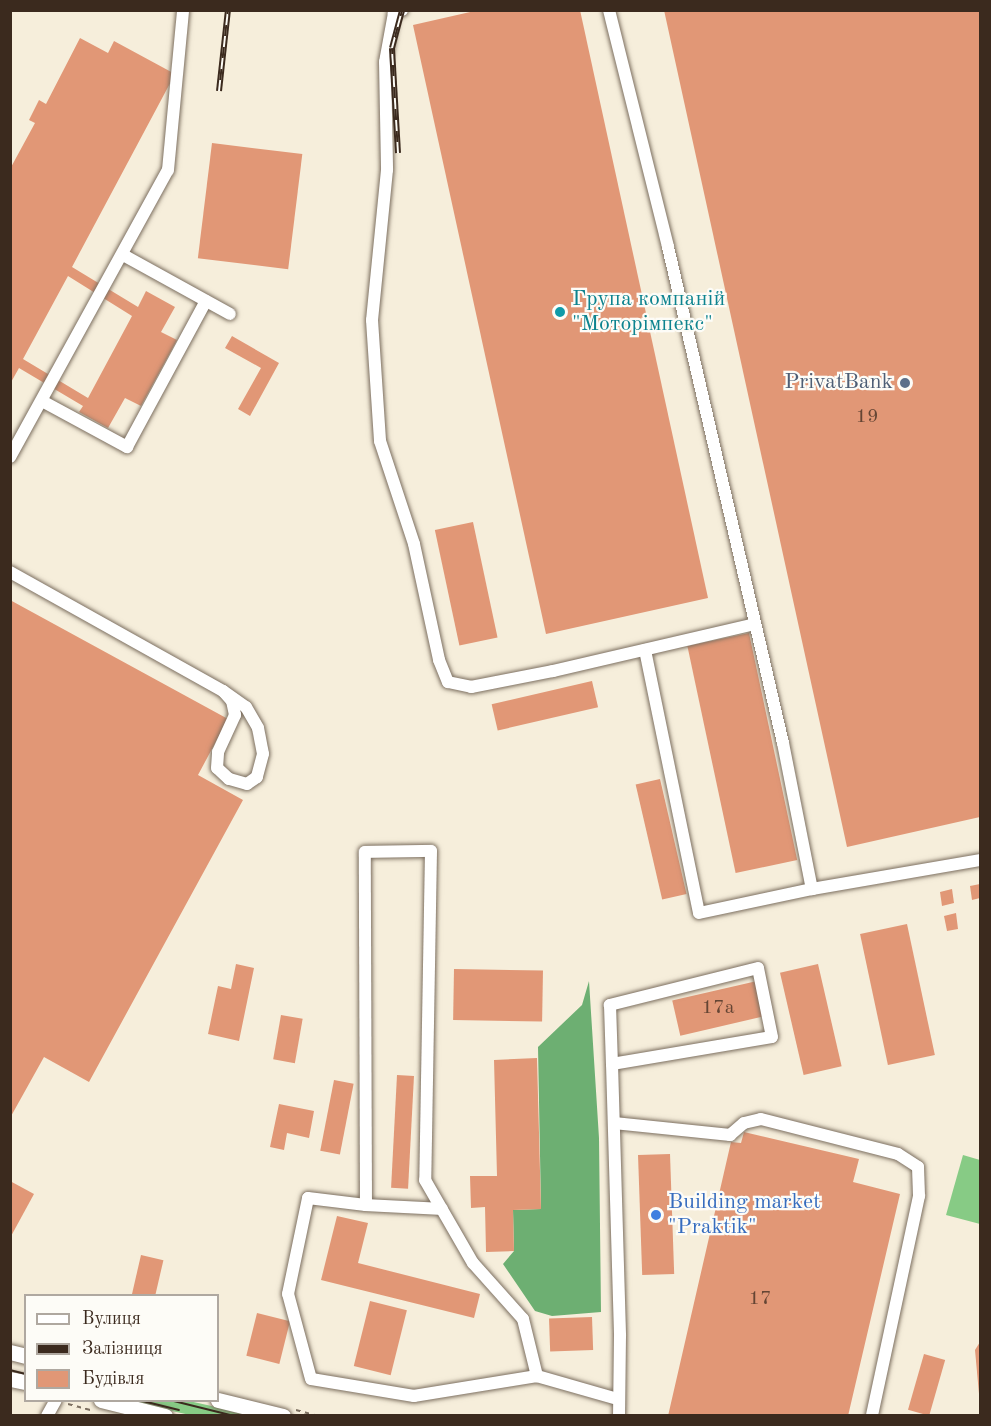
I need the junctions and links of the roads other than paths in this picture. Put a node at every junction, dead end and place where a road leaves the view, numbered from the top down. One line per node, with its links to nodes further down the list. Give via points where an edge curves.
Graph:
1 (183, 10): 4 (lane, via 168,170)
2 (402, 10): 11 (lane, via 394,13 386,62 387,170 372,320 380,441 414,544 439,660 448,682 471,687)
3 (609, 10): 10 (lane)
4 (123, 255): 5 (lane); 7 (lane)
5 (206, 301): 6 (lane); 7 (lane, via 127,447)
6 (230, 314)
7 (42, 401): 8 (lane)
8 (10, 457)
9 (10, 572): 12 (lane)
10 (755, 624): 11 (lane); 14 (lane)
11 (645, 650): 14 (lane, via 699,913)
12 (223, 691): 12 (lane, via 254,716 262,738 261,768 247,784 229,779 217,768 218,752 235,715 232,701)
13 (981, 860): 14 (lane)
14 (812, 889)
15 (612, 1064): 15 (lane, via 610,1005 758,968 772,1037); 16 (lane)
16 (614, 1123): 20 (lane); 28 (lane, via 730,1135 744,1123 761,1119 898,1154 918,1167 920,1196)
17 (366, 1205): 18 (lane); 18 (lane, via 365,852 431,851 425,1180); 19 (lane, via 308,1198 288,1294 311,1379 414,1396)
18 (442, 1209): 19 (lane, via 473,1263 524,1319)
19 (537, 1376): 20 (lane)
20 (618, 1399): 27 (lane)
21 (219, 1400): 26 (main road)
22 (55, 1402): 24 (lane)
23 (102, 1407): 25 (main road)
24 (47, 1416)
25 (165, 1416)
26 (283, 1416)
27 (619, 1416)
28 (872, 1416)

